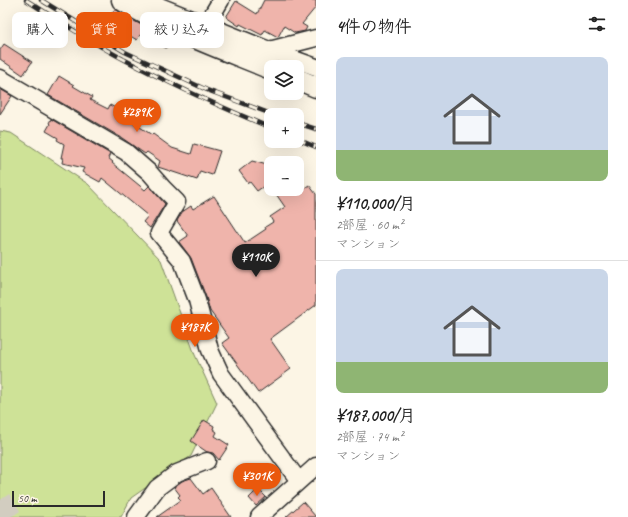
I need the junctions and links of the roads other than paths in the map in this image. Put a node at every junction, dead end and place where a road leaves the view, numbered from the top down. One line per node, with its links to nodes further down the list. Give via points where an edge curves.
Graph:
1 (129, 0): 3 (street, via 157,5); 7 (main road, via 151,17 181,32)
2 (221, 0): 4 (street)
3 (174, 12)
4 (214, 12)
5 (224, 35): 7 (street)
6 (316, 38): 7 (street)
7 (270, 59): 8 (street)
8 (316, 67)
9 (0, 78): 14 (street, via 126,152 177,202 159,233 182,261 197,300 210,350 221,374)
10 (304, 82): 11 (main road)
11 (316, 87)
12 (207, 461): 15 (street, via 177,474 157,488)
13 (316, 466): 14 (street)
14 (299, 481): 16 (street)
15 (136, 517)
16 (259, 517)

